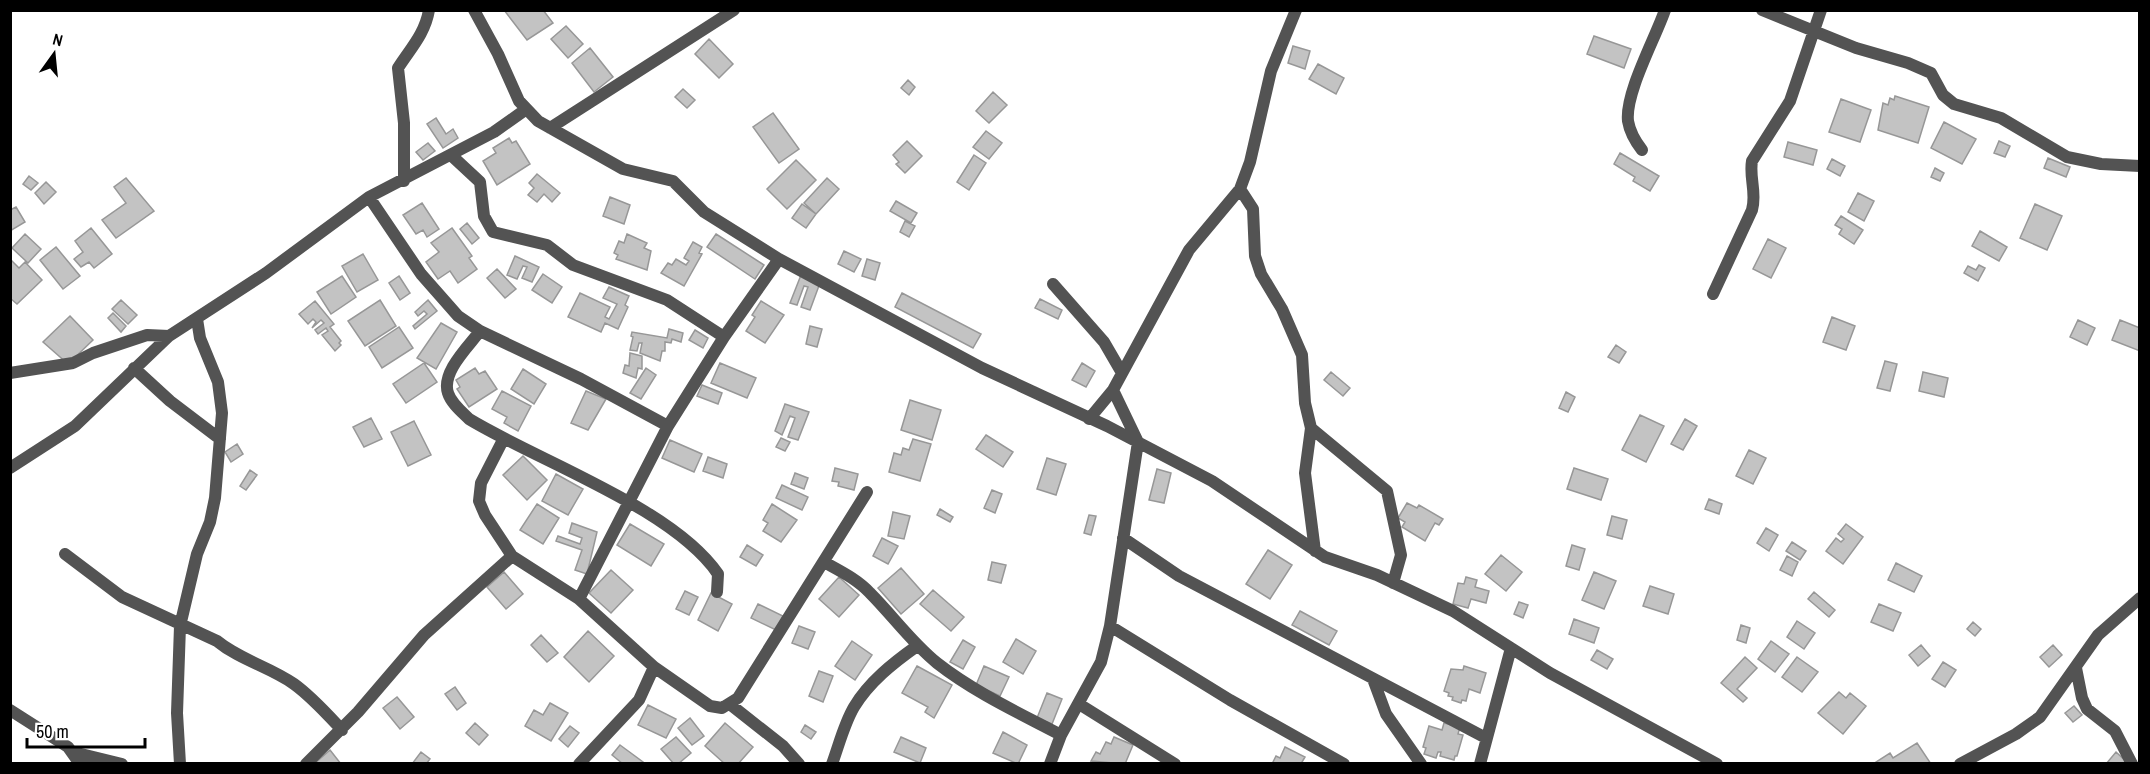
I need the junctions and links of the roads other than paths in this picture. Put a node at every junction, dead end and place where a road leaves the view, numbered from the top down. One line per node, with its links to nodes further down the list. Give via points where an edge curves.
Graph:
1 (429, 10): 14 (street, via 415,45 398,68 404,123)
2 (734, 10): 10 (street)
3 (1296, 10): 15 (street, via 1271,71)
4 (1665, 10): 11 (street, via 1631,98 1631,134)
5 (1762, 10): 8 (street)
6 (1821, 10): 8 (street)
7 (479, 13): 9 (street)
8 (1815, 33): 13 (street, via 1932,73 1943,95 1954,104 2001,118 2067,157); 19 (street, via 1790,101 1752,161 1752,210)
9 (525, 110): 10 (street); 12 (street)
10 (550, 128): 17 (street, via 623,169 673,181 704,212)
11 (1642, 150)
12 (452, 156): 14 (street); 23 (street, via 480,182 484,216 494,232 547,245 581,269 667,300)
13 (2139, 166)
14 (404, 180): 16 (street)
15 (1240, 189): 26 (street, via 1177,268); 30 (street, via 1253,209 1261,274 1302,355)
16 (369, 197): 20 (street); 21 (street, via 442,301)
17 (779, 259): 23 (street); 28 (street, via 982,368)
18 (1053, 284): 26 (street, via 1104,342)
19 (1713, 294)
20 (197, 318): 22 (street); 32 (street, via 200,338 218,382)
21 (480, 331): 29 (street, via 581,378); 31 (street, via 451,370 447,392 469,419)
22 (169, 336): 24 (street); 25 (street, via 147,335 73,363)
23 (724, 337): 29 (street)
24 (134, 368): 32 (street); 34 (street, via 75,426)
25 (10, 373)
26 (1122, 373): 27 (street)
27 (1113, 390): 28 (street); 33 (street)
28 (1089, 419): 33 (street)
29 (668, 426): 36 (street)
30 (1311, 428): 38 (street, via 1304,462); 42 (street, via 1387,491 1401,555)
31 (504, 438): 36 (street); 40 (street, via 481,483 479,501)
32 (220, 439): 46 (street, via 210,522 197,554)
33 (1138, 442): 37 (street); 38 (street, via 1212,481)
34 (10, 468)
35 (867, 492): 41 (street)
36 (630, 503): 43 (street, via 683,539 712,565 718,574); 45 (street)
37 (1124, 538): 47 (street); 52 (street, via 1179,576)
38 (1315, 550): 42 (street)
39 (65, 554): 46 (street, via 107,588)
40 (512, 556): 45 (street); 56 (street, via 424,635)
41 (824, 562): 48 (street, via 870,592); 54 (street)
42 (1393, 583): 49 (street, via 1453,611)
43 (717, 592)
44 (2139, 598): 51 (street, via 2103,629)
45 (579, 599): 50 (street)
46 (180, 626): 56 (street, via 293,683); 62 (street)
47 (1110, 626): 53 (street, via 1101,662); 69 (street)
48 (917, 645): 57 (street, via 984,694); 66 (street, via 874,681 859,700 846,723)
49 (1511, 648): 58 (street); 72 (street, via 1550,674)
50 (654, 667): 54 (street, via 710,706); 64 (street, via 639,700)
51 (2076, 668): 73 (street, via 2035,722); 74 (street, via 2087,709 2115,731)
52 (1373, 679): 58 (street); 70 (street, via 1386,714)
53 (1079, 704): 57 (street); 68 (street)
54 (731, 705): 65 (street, via 783,746)
55 (10, 710): 59 (street)
56 (342, 729): 63 (street)
57 (1061, 735): 67 (street)
58 (1486, 738): 71 (street)
59 (73, 752): 60 (street); 61 (street)
60 (80, 764)
61 (122, 764)
62 (180, 764)
63 (306, 764)
64 (579, 764)
65 (799, 764)
66 (832, 764)
67 (1050, 764)
68 (1175, 764)
69 (1344, 764)
70 (1421, 764)
71 (1480, 764)
72 (1717, 764)
73 (1960, 764)
74 (2133, 764)

